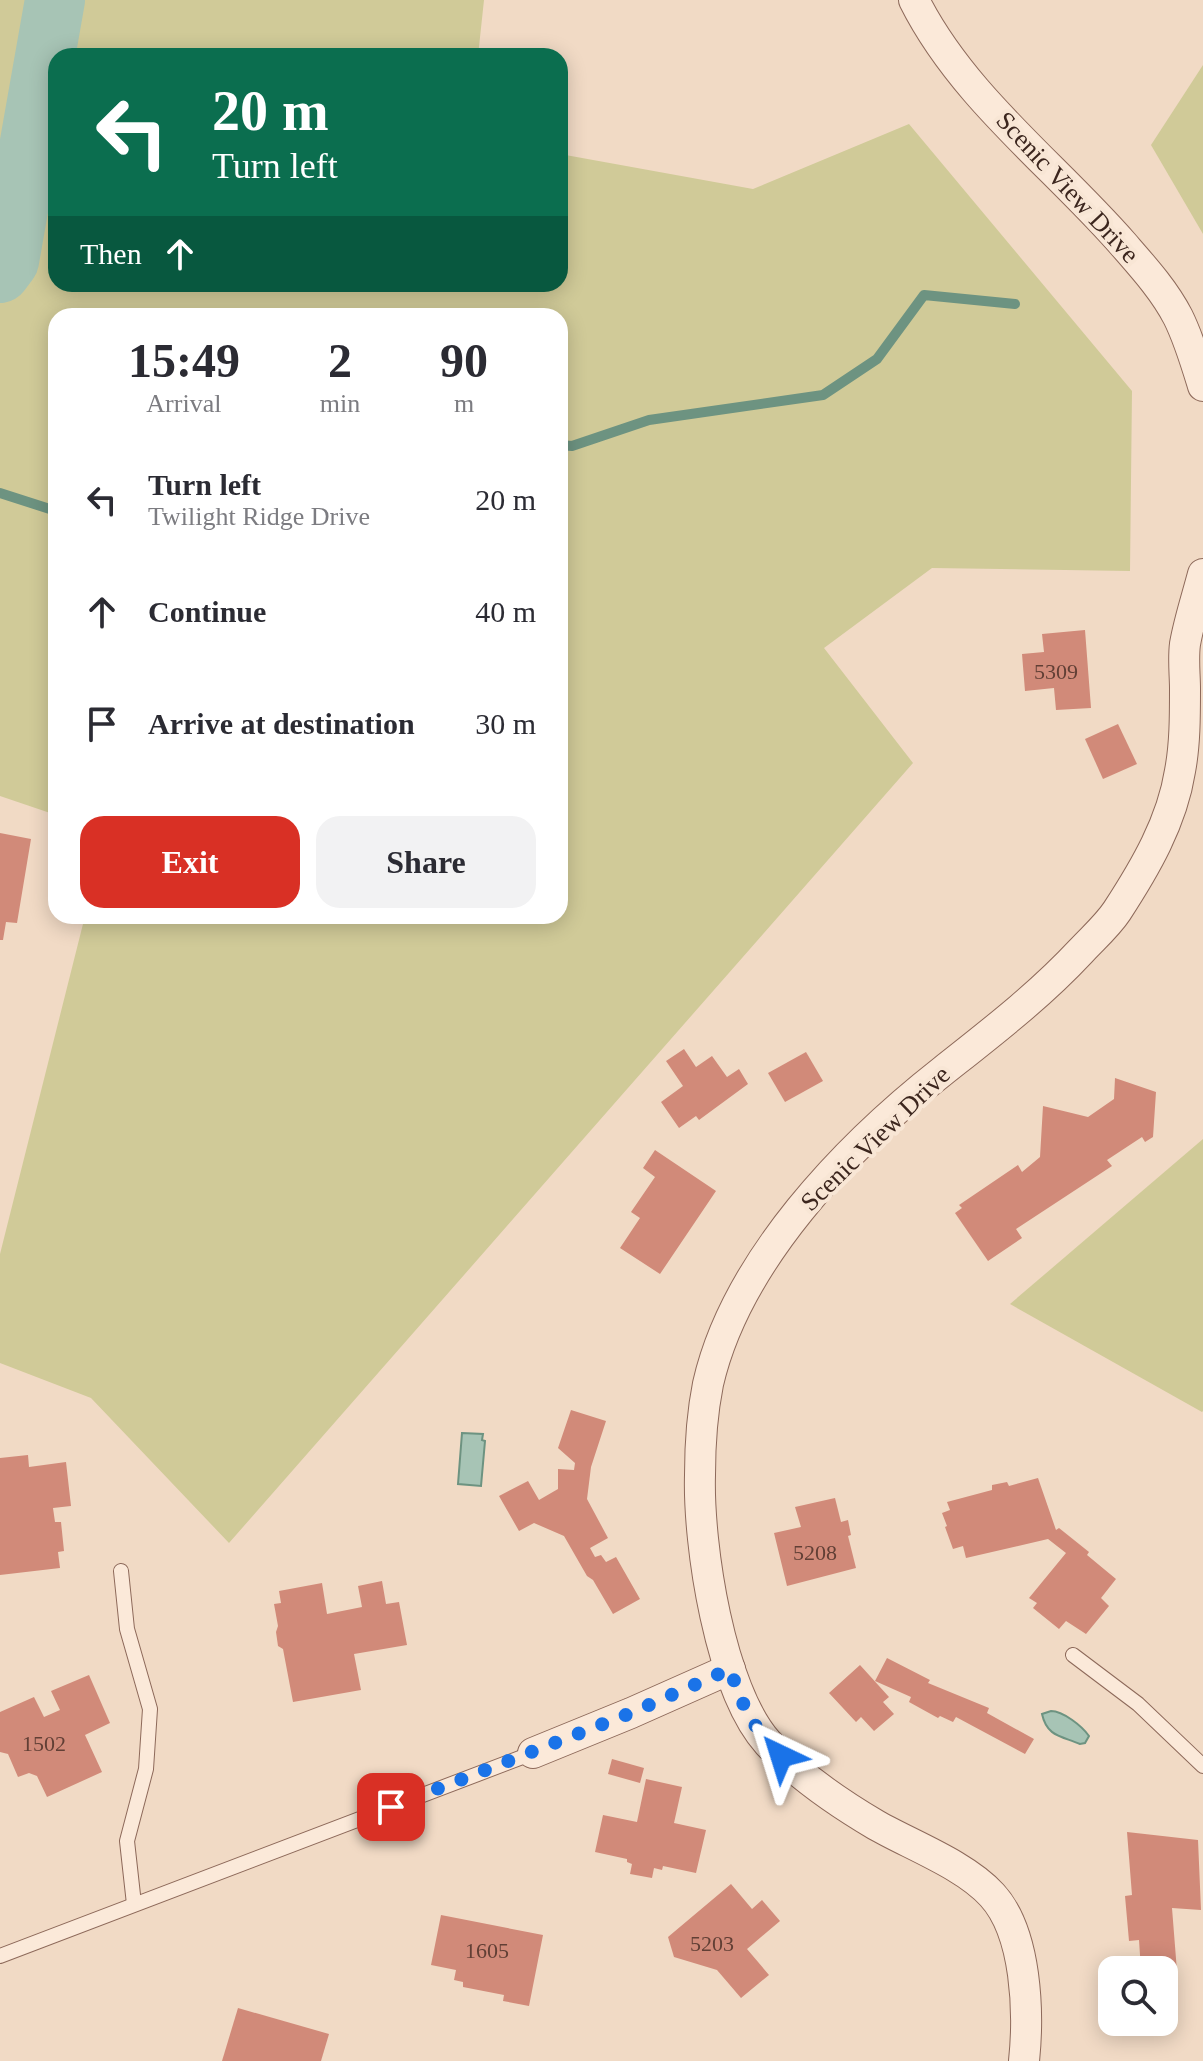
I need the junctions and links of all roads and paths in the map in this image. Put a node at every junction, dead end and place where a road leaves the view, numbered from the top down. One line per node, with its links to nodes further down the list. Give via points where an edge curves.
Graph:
1 (914, 0): 2 (street, Scenic View Drive, via 931,34 977,91 1158,285 1178,317)
2 (1203, 386)
3 (1203, 574): 6 (street, Scenic View Drive, via 1184,647 1180,771 1165,826 1113,917 1008,1021 884,1121 833,1172 793,1217 726,1330 709,1384 700,1476 710,1591)
4 (121, 1571): 9 (lane, via 127,1629 150,1709 146,1769 127,1841)
5 (1073, 1655): 8 (lane, via 1138,1704)
6 (730, 1669): 7 (street); 11 (street, Scenic View Drive, via 743,1707 766,1741 813,1785 938,1856 992,1895 1008,1921 1019,1957 1026,2001)
7 (533, 1753): 9 (lane)
8 (1203, 1766)
9 (134, 1904): 10 (lane)
10 (0, 1956)
11 (1024, 2061)

